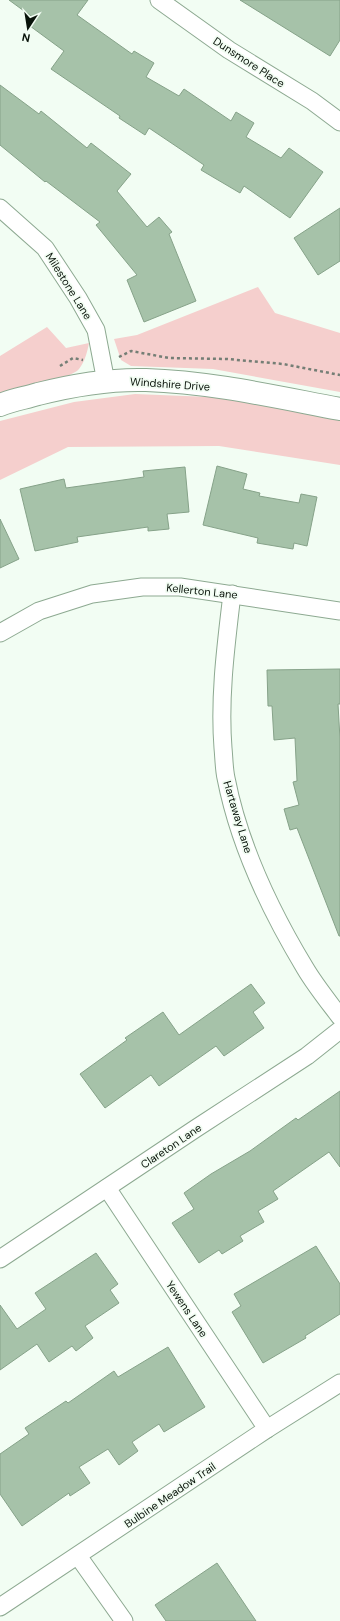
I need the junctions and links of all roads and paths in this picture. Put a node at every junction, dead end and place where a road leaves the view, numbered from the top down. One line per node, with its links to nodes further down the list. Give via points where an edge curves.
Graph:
1 (159, 0): 2 (street, Dunsmore Place, via 229,50 312,101)
2 (340, 122)
3 (0, 208): 4 (street, Milestone Lane, via 45,248 78,298 96,330)
4 (106, 382): 5 (street, Windshire Drive, via 56,390); 6 (street, Windshire Drive, via 146,380 200,384)
5 (0, 405)
6 (340, 409)
7 (232, 594): 8 (street, Kellerton Lane); 9 (street, Kellerton Lane, via 180,587 142,587 92,594 39,612); 10 (street, Hartaway Lane, via 224,659 221,722 226,778 240,831 279,921 305,968)
8 (340, 611)
9 (0, 633)
10 (340, 1017)
11 (340, 1030): 12 (street, Clareton Lane, via 307,1056)
12 (107, 1188): 13 (street, Clareton Lane); 15 (street, Yewens Lane)
13 (0, 1259)
14 (340, 1383): 15 (street, Bulbine Meadow Trail)
15 (267, 1429): 16 (street, Bulbine Meadow Trail)
16 (78, 1556): 17 (street, Bulbine Meadow Trail); 18 (street)
17 (0, 1608)
18 (124, 1621)

